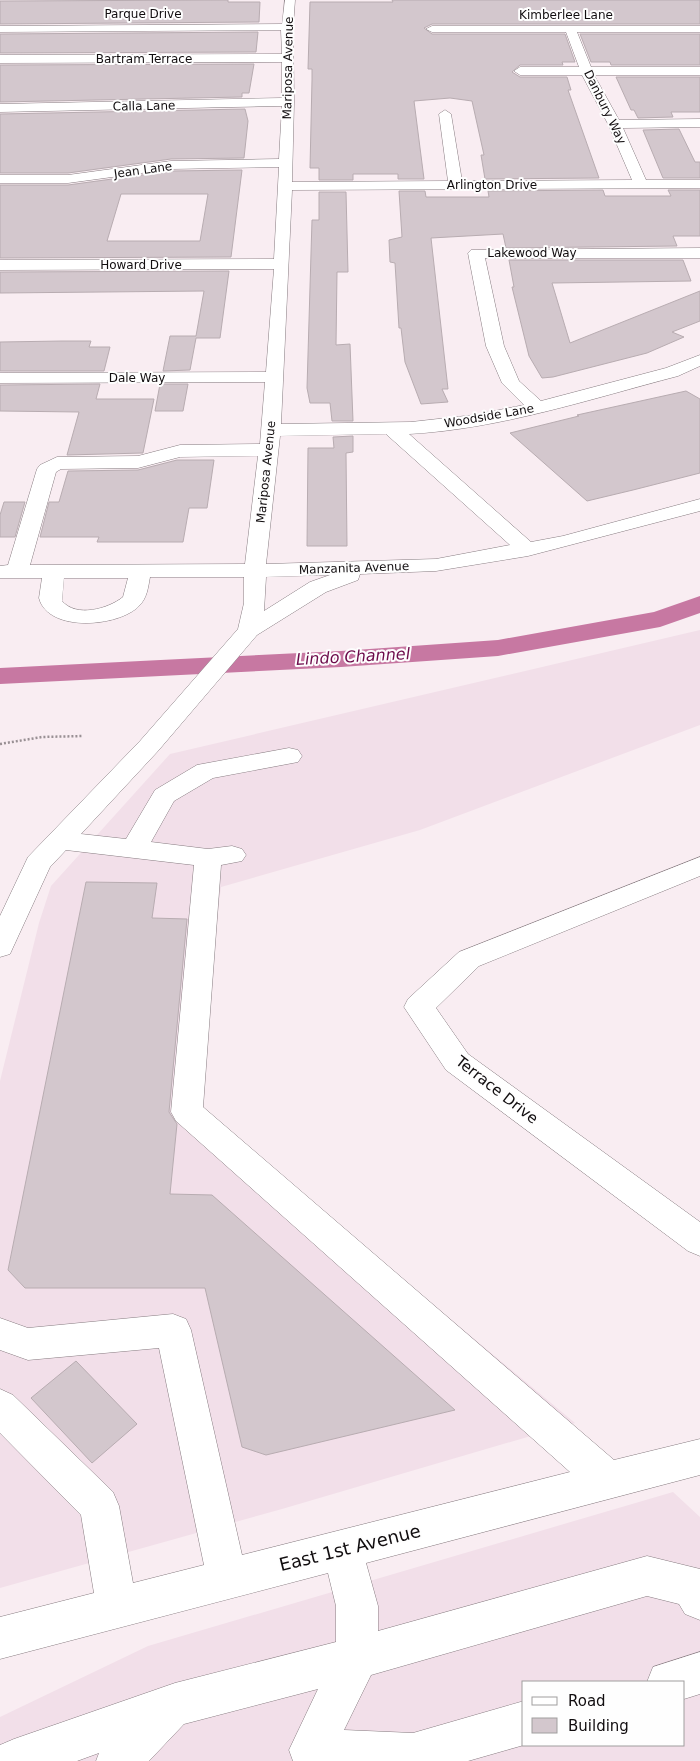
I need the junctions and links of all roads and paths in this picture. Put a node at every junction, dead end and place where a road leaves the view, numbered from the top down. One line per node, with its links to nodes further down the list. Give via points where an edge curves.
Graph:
1 (290, 0): 2 (street, Mariposa Avenue)
2 (287, 27): 3 (street, Parque Drive); 7 (street, Mariposa Avenue)
3 (0, 29)
4 (432, 29): 5 (street, Kimberlee Lane)
5 (570, 29): 6 (street, Kimberlee Lane); 9 (street, Danbury Way)
6 (700, 29)
7 (287, 58): 8 (street, Bartram Terrace); 12 (street, Mariposa Avenue)
8 (0, 59)
9 (586, 70): 10 (street); 11 (street); 16 (street, Danbury Way)
10 (520, 71)
11 (700, 71)
12 (288, 102): 13 (street, Calla Lane); 17 (street, Mariposa Avenue)
13 (0, 108)
14 (445, 114): 20 (street)
15 (700, 123): 16 (street)
16 (615, 124): 21 (street, Danbury Way)
17 (285, 163): 18 (street, Jean Lane, via 171,165 68,179); 22 (street, Mariposa Avenue)
18 (0, 179)
19 (700, 184): 21 (street, Arlington Drive)
20 (456, 185): 21 (street, Arlington Drive); 22 (street, Arlington Drive)
21 (641, 185)
22 (284, 186): 24 (street, Mariposa Avenue)
23 (700, 253): 29 (street, Lakewood Way, via 476,253 495,346 511,383)
24 (282, 264): 25 (street, Howard Drive); 27 (street, Mariposa Avenue)
25 (0, 265)
26 (700, 360): 29 (street, Woodside Lane, via 672,372)
27 (274, 377): 28 (street, Dale Way); 31 (street, Mariposa Avenue)
28 (0, 378)
29 (537, 408): 30 (street, Woodside Lane, via 474,421)
30 (392, 429): 31 (street, Woodside Lane); 33 (street)
31 (270, 440): 35 (street, Mariposa Avenue); 37 (street, Woodside Lane, via 180,451 138,462 57,463 47,469)
32 (700, 505): 33 (street, Manzanita Avenue)
33 (528, 550): 34 (street, Manzanita Avenue, via 436,565)
34 (374, 568): 35 (street, Manzanita Avenue); 39 (street, via 318,587)
35 (255, 570): 36 (street, Manzanita Avenue); 39 (street, Mariposa Avenue, via 255,603)
36 (140, 571): 38 (street, Manzanita Avenue); 38 (street, via 132,601 112,613 84,616 59,610 52,604)
37 (8, 572): 38 (street, Manzanita Avenue)
38 (54, 572)
39 (249, 630): 44 (street, Mariposa Avenue, via 149,746)
40 (83, 736): 41 (path, via 42,737)
41 (0, 744)
42 (289, 756): 43 (street, via 206,771 164,796)
43 (134, 849): 44 (street); 51 (street, via 220,857 187,1112)
44 (49, 851): 46 (street, Mariposa Avenue)
45 (700, 866): 47 (street, Terrace Drive, via 469,959 419,1007 457,1062)
46 (0, 947)
47 (700, 1241)
48 (0, 1334): 53 (street, via 28,1344 173,1330)
49 (0, 1407): 55 (street, via 99,1506)
50 (700, 1457): 51 (street, East 1st Avenue)
51 (609, 1481): 52 (street, East 1st Avenue)
52 (342, 1550): 53 (street, East 1st Avenue); 57 (street, via 357,1606)
53 (228, 1579): 55 (street, East 1st Avenue)
54 (700, 1599): 57 (street, via 691,1586 647,1576)
55 (118, 1608): 56 (street, East 1st Avenue)
56 (0, 1638)
57 (357, 1658): 60 (street); 61 (street, via 310,1750 413,1755)
58 (700, 1673): 59 (street)
59 (672, 1681)
60 (175, 1705): 62 (street); 63 (street)
61 (522, 1724)
62 (14, 1761)
63 (118, 1761)

